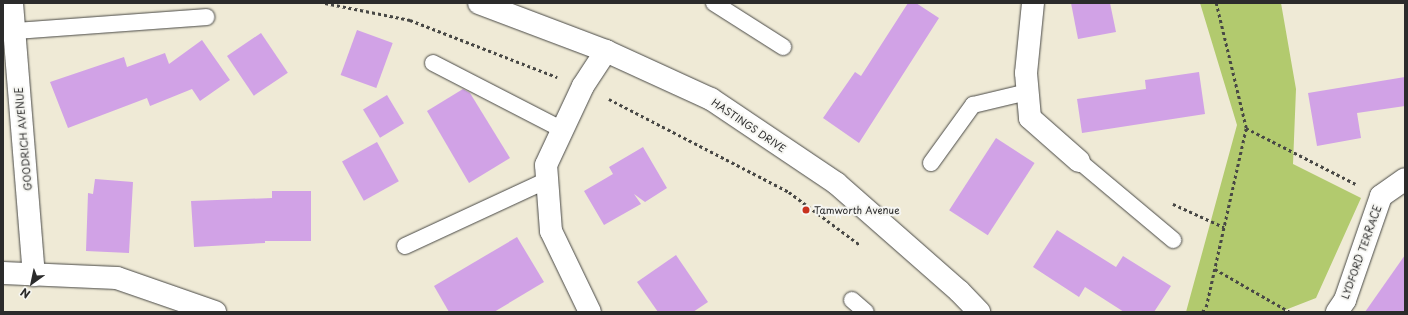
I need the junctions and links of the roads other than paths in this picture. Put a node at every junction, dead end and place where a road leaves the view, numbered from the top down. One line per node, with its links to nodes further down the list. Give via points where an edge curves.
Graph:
1 (12, 3): 6 (street, GOODRICH AVENUE)
2 (479, 3): 8 (street, HASTINGS DRIVE)
3 (714, 3): 7 (lane)
4 (1033, 3): 10 (street, via 1026,73)
5 (206, 16): 6 (lane)
6 (9, 32): 19 (street, GOODRICH AVENUE)
7 (783, 47)
8 (606, 51): 11 (street, via 583,86); 24 (street, HASTINGS DRIVE, via 711,99 836,183 959,291)
9 (433, 63): 11 (lane)
10 (1028, 92): 12 (street, via 1030,118); 13 (lane, via 973,106)
11 (563, 130): 15 (street, via 546,165)
12 (1079, 161): 16 (lane)
13 (931, 163)
14 (1405, 179): 25 (street, LYDFORD TERRACE, via 1381,196 1345,300)
15 (547, 180): 17 (lane); 22 (street, via 551,231)
16 (1173, 240)
17 (405, 246)
18 (3, 274): 19 (street)
19 (34, 274): 21 (street, via 117,278)
20 (852, 300): 23 (lane)
21 (215, 312)
22 (590, 312)
23 (866, 312)
24 (979, 312)
25 (1337, 312)

